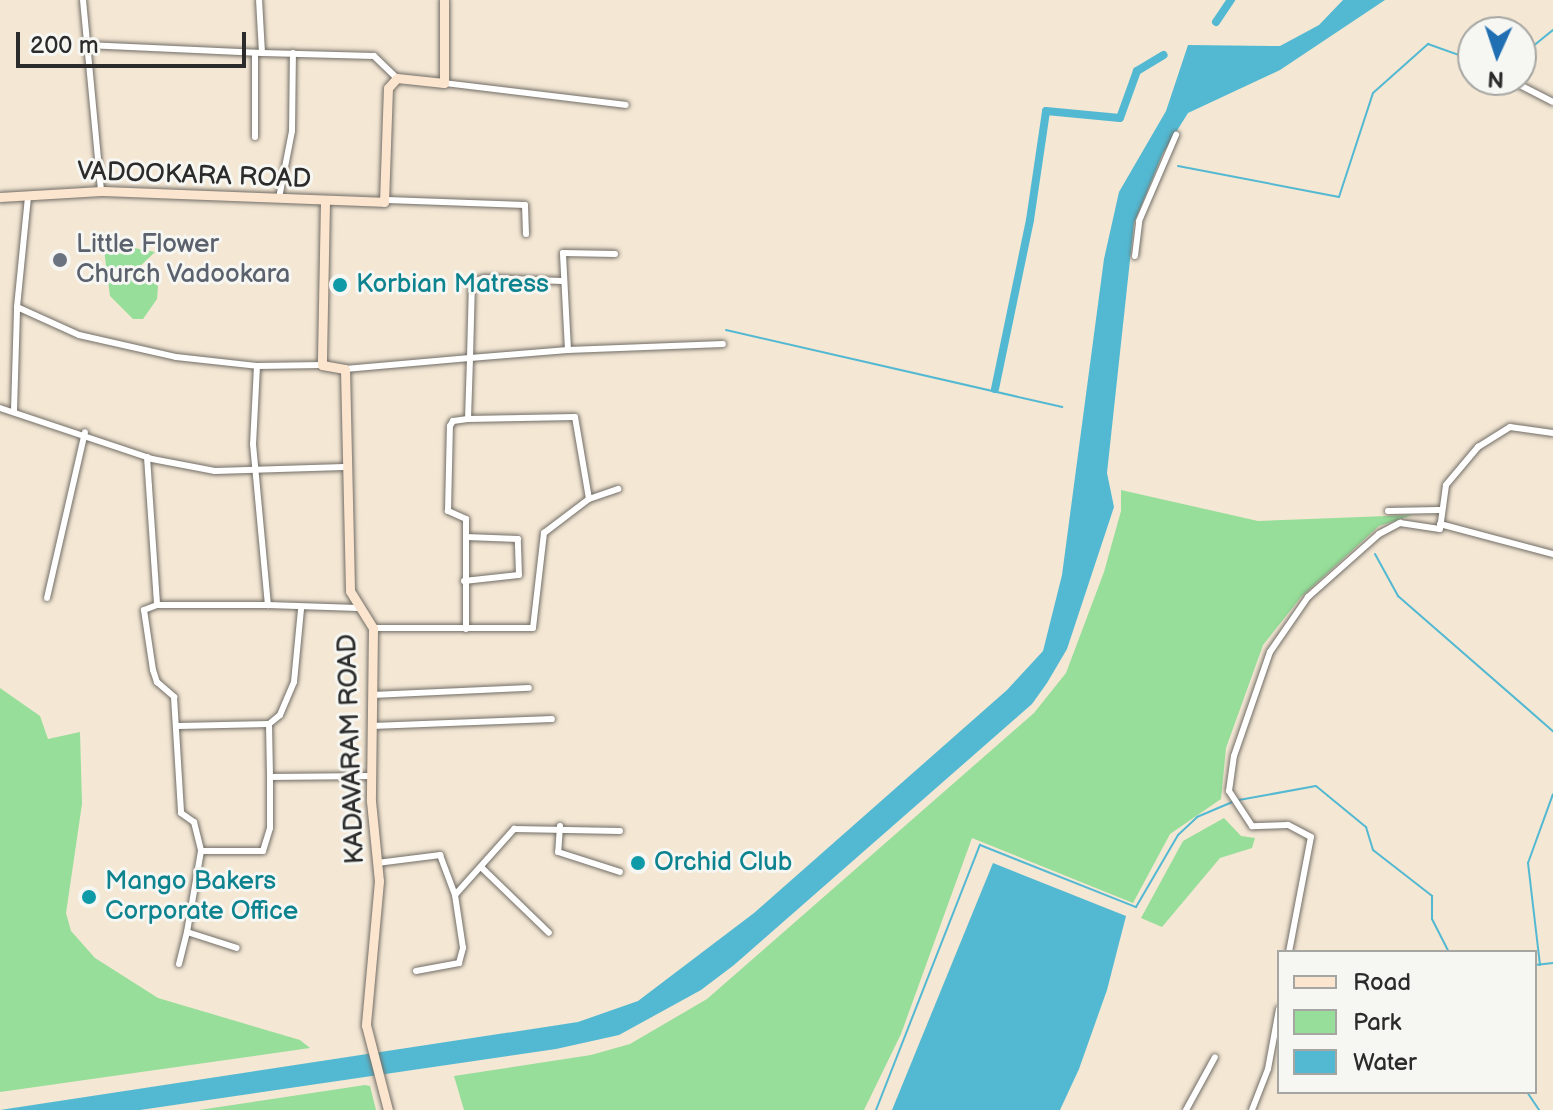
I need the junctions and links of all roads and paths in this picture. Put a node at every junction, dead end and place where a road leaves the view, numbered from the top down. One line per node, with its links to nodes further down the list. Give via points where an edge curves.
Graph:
1 (83, 0): 4 (street)
2 (259, 0): 5 (street)
3 (444, 0): 8 (main road)
4 (86, 45): 5 (street); 12 (street)
5 (258, 53): 6 (street); 11 (street)
6 (293, 53): 7 (street, via 374,56); 15 (street, via 292,131)
7 (397, 78): 8 (main road); 16 (main road, via 388,88)
8 (444, 83): 9 (street)
9 (626, 105)
10 (1176, 135): 20 (street, via 1139,221)
11 (255, 137)
12 (101, 191): 14 (main road, VADOOKARA ROAD); 15 (main road, VADOOKARA ROAD)
13 (0, 197): 14 (main road, VADOOKARA ROAD)
14 (28, 197): 22 (street)
15 (279, 198): 17 (main road, VADOOKARA ROAD)
16 (387, 200): 17 (main road, VADOOKARA ROAD); 18 (street, VADOOKARA ROAD, via 525,205)
17 (325, 202): 26 (main road)
18 (526, 234)
19 (615, 254): 21 (street, via 563,253)
20 (1135, 256)
21 (562, 281): 24 (street); 25 (street, via 472,282)
22 (17, 307): 27 (street, via 79,335 176,357); 30 (street)
23 (723, 344): 24 (street)
24 (568, 350): 25 (street)
25 (470, 358): 28 (street); 31 (street)
26 (322, 365): 27 (street); 28 (main road)
27 (257, 366): 36 (street)
28 (345, 369): 35 (main road, KADAVARAM ROAD)
29 (0, 408): 30 (street)
30 (14, 411): 32 (street)
31 (468, 419): 38 (street, via 575,417); 42 (street, via 450,426 448,511 465,516)
32 (85, 432): 34 (street); 45 (street)
33 (1553, 433): 39 (street, via 1505,429 1455,469)
34 (147, 457): 36 (street, via 215,471); 46 (street)
35 (344, 467): 36 (street); 48 (main road, KADAVARAM ROAD, via 347,562)
36 (255, 471): 47 (street)
37 (618, 489): 38 (street)
38 (589, 499): 51 (street, via 544,533 533,628)
39 (1439, 510): 40 (street); 41 (street)
40 (1388, 511)
41 (1437, 528): 43 (street); 70 (street, via 1390,526 1308,597 1261,673 1230,770 1231,796 1256,828 1288,825 1311,837)
42 (466, 537): 44 (street); 44 (street, via 518,539 519,575)
43 (1553, 554)
44 (464, 581): 51 (street)
45 (47, 598)
46 (157, 605): 47 (street); 56 (street, via 144,610 153,670 157,682 174,697)
47 (268, 605): 49 (street)
48 (358, 608): 49 (street); 50 (main road, KADAVARAM ROAD)
49 (301, 609): 55 (street, via 294,682 286,706)
50 (373, 628): 51 (street); 53 (main road, KADAVARAM ROAD)
51 (466, 629)
52 (529, 688): 53 (street)
53 (372, 695): 57 (main road, KADAVARAM ROAD)
54 (552, 719): 57 (street)
55 (269, 724): 56 (street); 59 (street)
56 (178, 726): 62 (street, via 181,813 194,822)
57 (372, 726): 58 (main road, KADAVARAM ROAD)
58 (371, 776): 59 (street); 63 (main road, KADAVARAM ROAD)
59 (270, 777): 62 (street, via 270,828 263,851)
60 (560, 826): 61 (street); 64 (street, via 514,829); 65 (street, via 558,852)
61 (620, 831)
62 (201, 851): 67 (street)
63 (377, 863): 66 (street, via 440,855); 75 (main road, KADAVARAM ROAD, via 366,1025)
64 (482, 868): 66 (street); 68 (street)
65 (620, 872)
66 (455, 895): 72 (street, via 463,957 453,966)
67 (187, 932): 69 (street); 71 (street)
68 (549, 933)
69 (237, 948)
70 (1289, 950)
71 (179, 964)
72 (416, 971)
73 (1277, 1020): 77 (street, via 1268,1069)
74 (1215, 1057): 76 (street)
75 (388, 1110)
76 (1186, 1110)
77 (1252, 1110)

